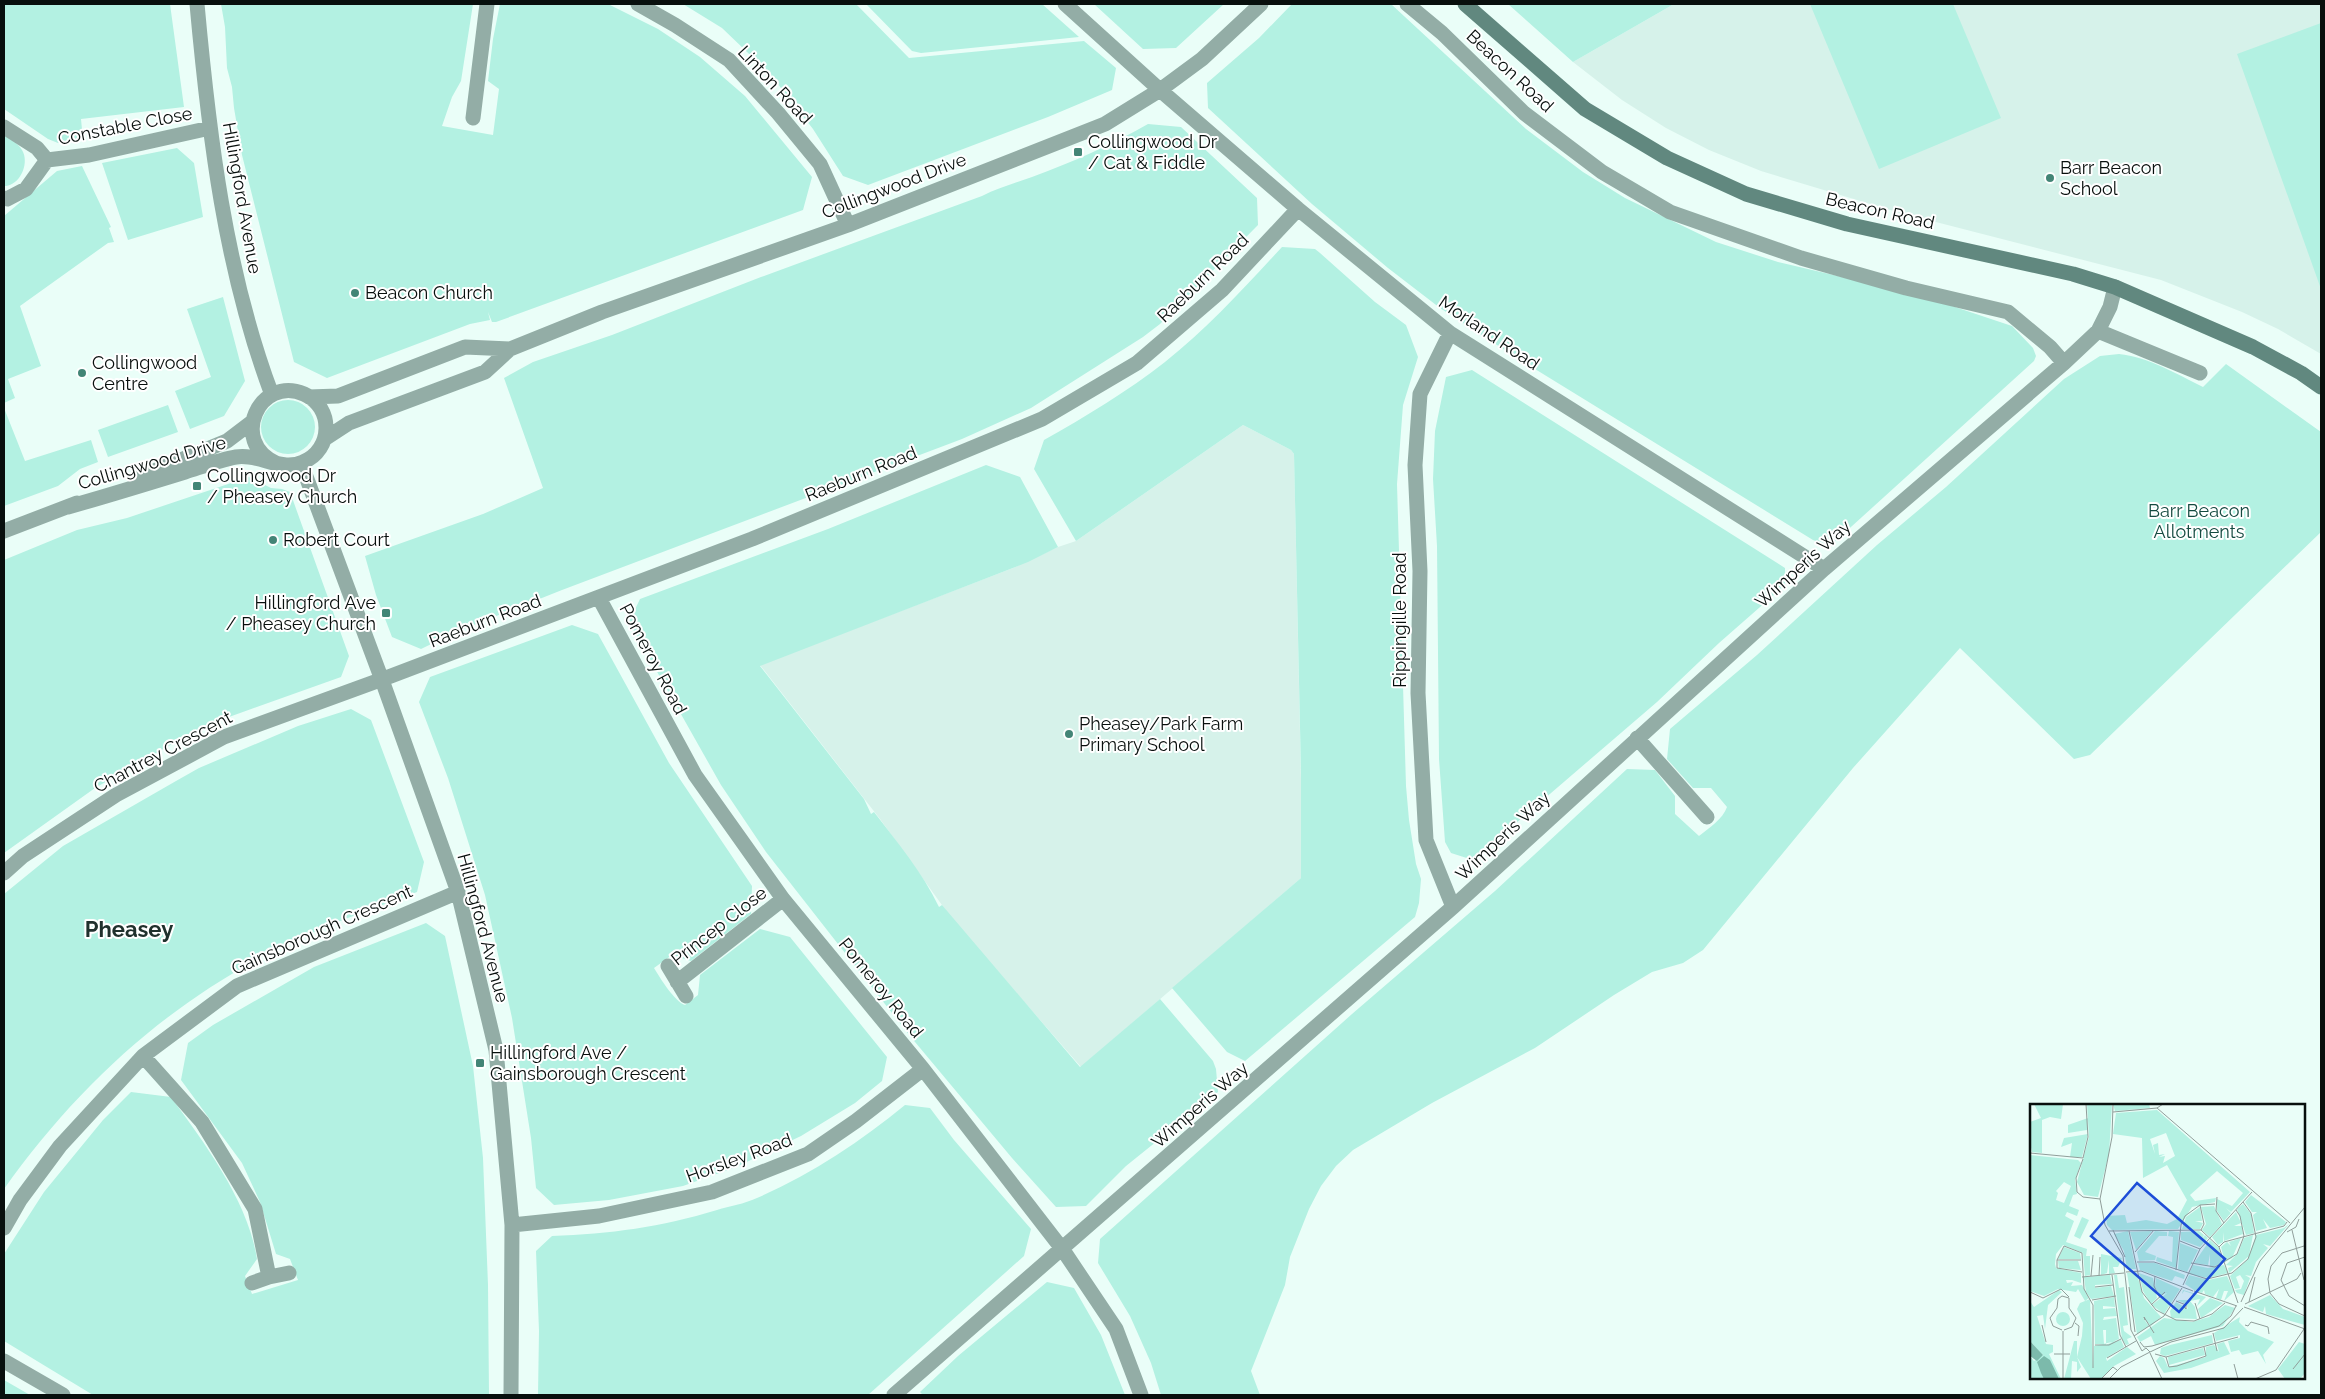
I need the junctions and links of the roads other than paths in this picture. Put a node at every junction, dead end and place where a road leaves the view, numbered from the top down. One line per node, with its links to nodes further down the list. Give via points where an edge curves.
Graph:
1 (197, 4): 11 (street, Hillingford Avenue)
2 (487, 4): 9 (street)
3 (638, 4): 15 (street, Linton Road, via 729,60 820,164)
4 (1065, 4): 8 (street, Morland Road)
5 (1261, 4): 8 (street, Collingwood Drive, via 1202,60)
6 (1407, 4): 20 (street, Beacon Road, via 1444,29 1524,114 1602,172 1670,212 1801,258 1906,288 2008,312)
7 (1465, 4): 16 (main road, Beacon Road, via 1585,109 1667,158 1746,194 1847,224 2073,274)
8 (1160, 90): 14 (street, Morland Road); 15 (street, Collingwood Drive, via 1105,124)
9 (473, 118)
10 (4, 127): 12 (street, Constable Close, via 37,148)
11 (210, 128): 12 (street, Constable Close, via 90,155); 23 (street, Hillingford Avenue, via 233,263 256,352)
12 (47, 160): 13 (street, Constable Close, via 26,189)
13 (4, 198)
14 (1298, 209): 18 (street, Morland Road); 32 (street, Raeburn Road, via 1222,290 1137,364 1042,419 752,539)
15 (848, 225): 19 (street, Collingwood Drive, via 602,312)
16 (2115, 287): 17 (street, Wimperis Way, via 2110,307); 22 (main road, Beacon Road, via 2253,347)
17 (2098, 331): 20 (street, Wimperis Way); 21 (street)
18 (1450, 334): 31 (street, Morland Road); 39 (street, Rippingille Road, via 1420,394 1415,465 1420,571 1418,693 1426,840)
19 (510, 349): 24 (street, Collingwood Drive, via 464,347 338,396); 26 (street, Collingwood Drive, via 485,372 348,423)
20 (2064, 363): 31 (street, Wimperis Way)
21 (2200, 373)
22 (2321, 386)
23 (272, 395): 24 (street, Collingwood Drive, via 292,391); 25 (street, Collingwood Drive, via 258,407)
24 (309, 397): 26 (street, via 324,417)
25 (252, 422): 27 (street, via 256,445 262,454); 29 (street, Collingwood Drive, via 227,441)
26 (326, 438): 28 (street, Collingwood Drive, via 318,452)
27 (276, 463): 28 (street, Collingwood Drive); 29 (street, Collingwood Drive, via 237,456)
28 (301, 463): 33 (street, Hillingford Avenue)
29 (68, 507): 30 (street, Collingwood Drive)
30 (4, 531)
31 (1824, 569): 34 (street, Wimperis Way)
32 (599, 598): 33 (street, Raeburn Road); 38 (street, Pomeroy Road, via 696,776)
33 (382, 680): 36 (street, Chantrey Crescent, via 224,737 116,795 23,856); 37 (street, Hillingford Avenue)
34 (1637, 738): 35 (street); 39 (street, Wimperis Way)
35 (1707, 817)
36 (4, 873)
37 (458, 892): 43 (street, Gainsborough Crescent, via 237,986); 45 (street, Hillingford Avenue, via 496,1050)
38 (784, 899): 41 (street, Princep Close); 44 (street, Pomeroy Road)
39 (1453, 908): 47 (street, Wimperis Way)
40 (668, 966): 41 (street, Princep Close)
41 (678, 982): 42 (street, Princep Close)
42 (686, 996)
43 (143, 1056): 46 (street, Gainsborough Crescent, via 60,1146 20,1200); 49 (street, via 202,1122 254,1209)
44 (923, 1069): 45 (street, Horsley Road, via 808,1154 712,1192 599,1216); 47 (street, Pomeroy Road)
45 (512, 1225): 53 (street, Hillingford Avenue)
46 (4, 1228)
47 (1063, 1250): 54 (street, Wimperis Way); 55 (street, Pomeroy Road, via 1116,1329)
48 (289, 1273): 49 (street)
49 (269, 1278): 50 (street)
50 (252, 1283)
51 (4, 1361): 52 (street)
52 (63, 1395)
53 (511, 1395)
54 (894, 1395)
55 (1141, 1395)

